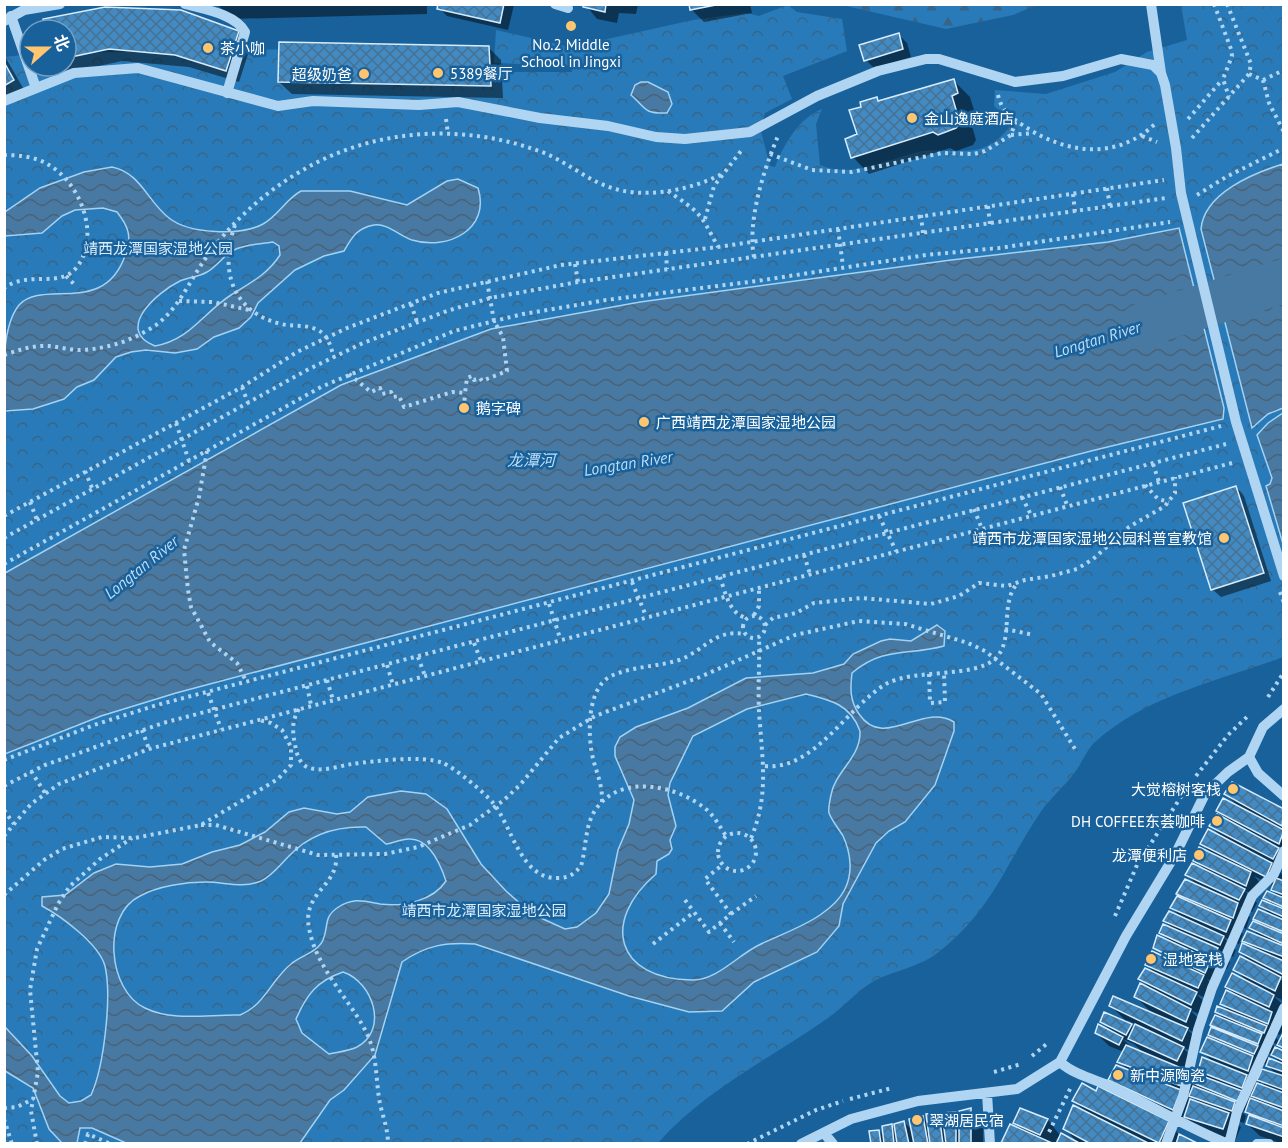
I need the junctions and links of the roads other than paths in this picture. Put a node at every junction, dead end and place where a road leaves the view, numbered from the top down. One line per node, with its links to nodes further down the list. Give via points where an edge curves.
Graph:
1 (60, 4): 6 (street, via 24,10)
2 (185, 4): 9 (street, via 227,17 245,32)
3 (555, 4): 5 (street)
4 (1151, 4): 7 (street)
5 (568, 8)
6 (8, 19): 8 (street)
7 (1161, 73): 9 (street, via 1153,65 1121,59 1063,76 1015,82 939,59 926,59 878,71 817,96 750,132 672,138 469,103 313,100 278,106); 11 (street, via 1182,198 1241,440)
8 (36, 88): 9 (street, via 74,73 138,68); 10 (street)
9 (227, 93)
10 (4, 101)
11 (1284, 576)
12 (1284, 709): 13 (street, via 1263,727)
13 (1249, 757): 14 (street, via 1258,773); 17 (street, via 1205,794 1176,855 1136,917)
14 (1284, 796)
15 (1282, 858): 19 (street, via 1274,874 1252,896 1212,988)
16 (1284, 1008): 25 (street, via 1237,1112)
17 (1060, 1062): 18 (street, via 1017,1089); 19 (street, via 1071,1071)
18 (987, 1093): 20 (street, via 918,1101 850,1119); 23 (street)
19 (1176, 1119): 24 (street); 25 (street)
20 (824, 1133): 21 (street); 22 (street)
21 (801, 1143)
22 (833, 1143)
23 (990, 1143)
24 (1166, 1143)
25 (1228, 1143)
26 (1257, 1143): 27 (street)
27 (1269, 1143)

